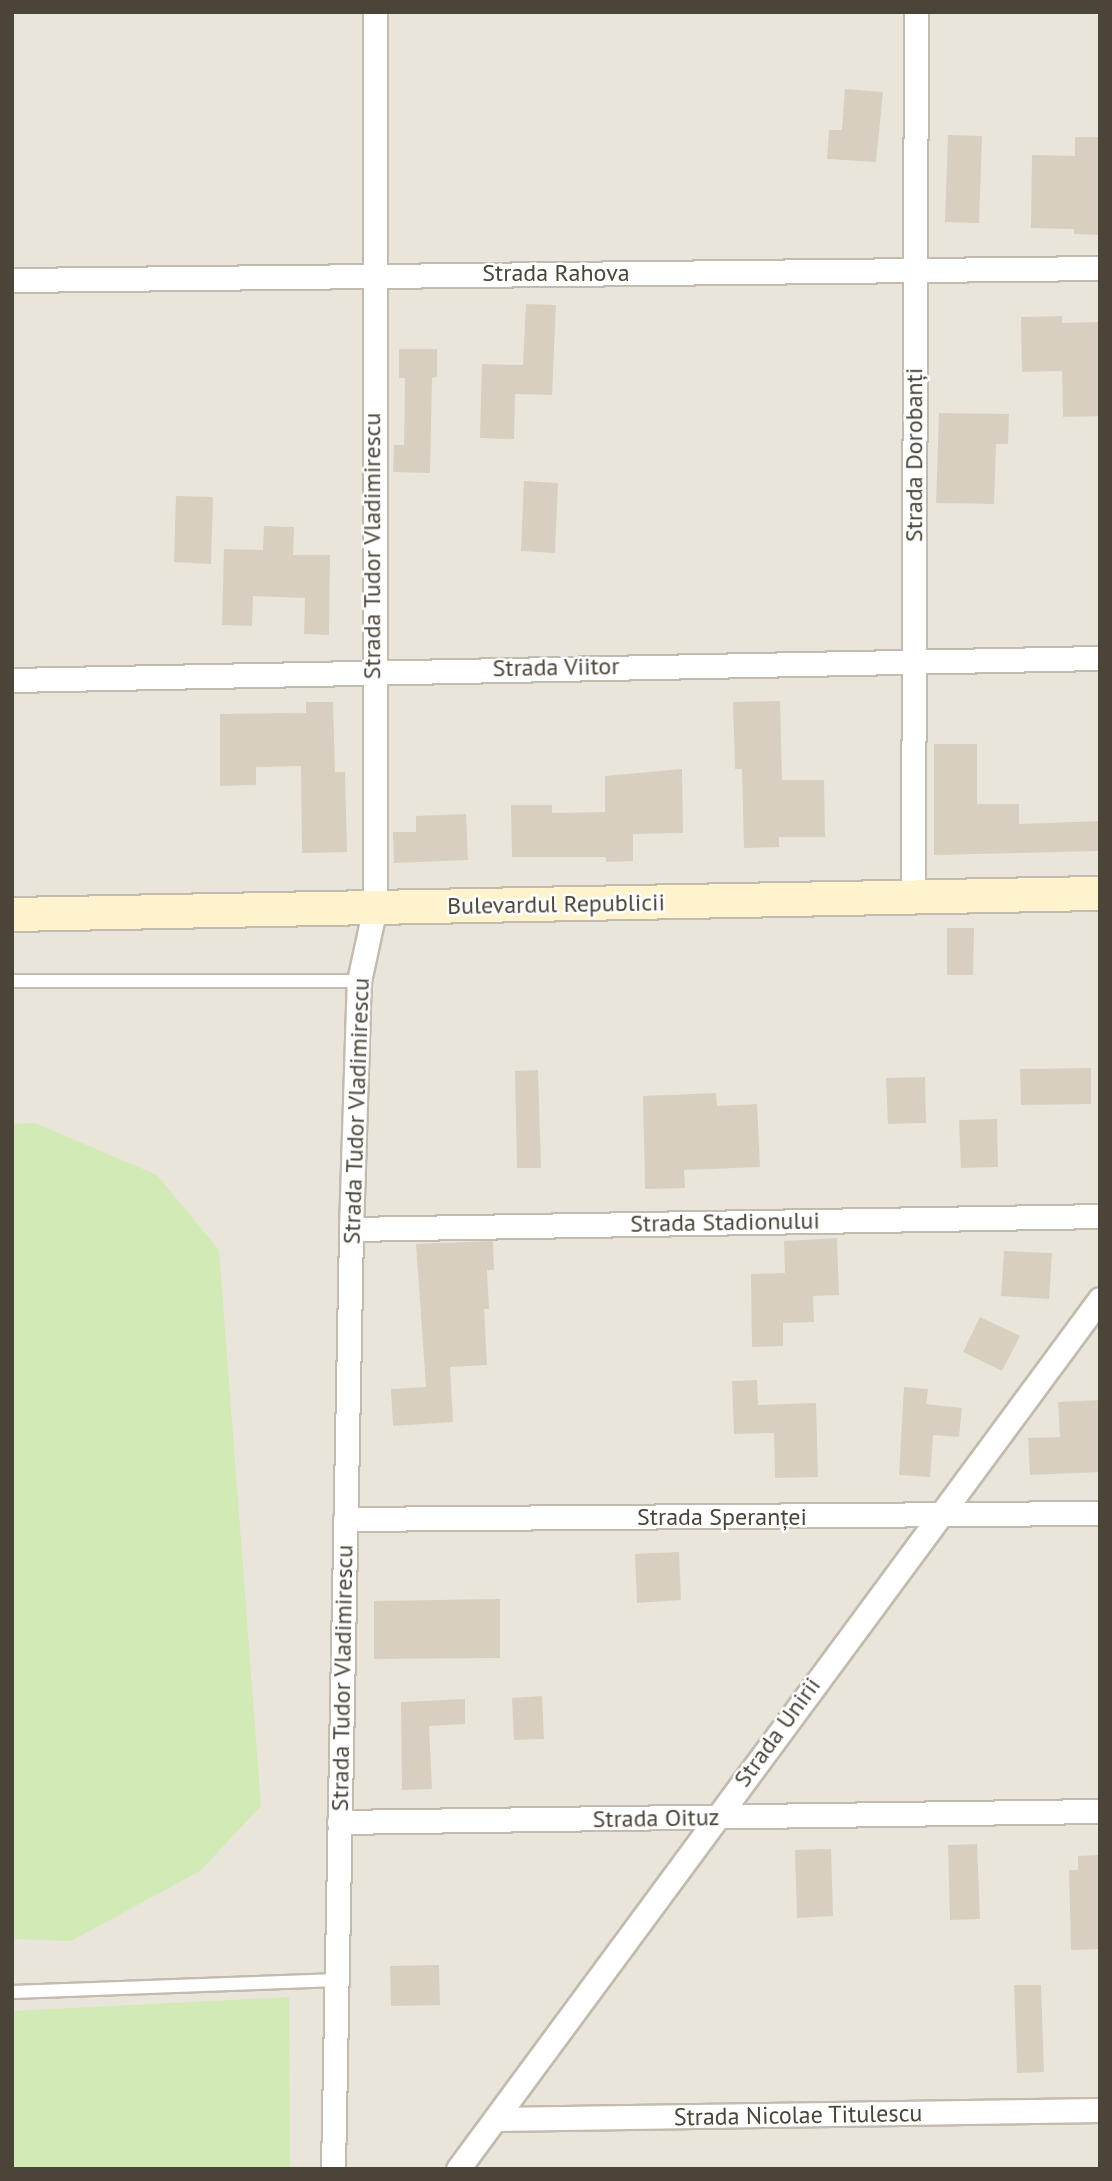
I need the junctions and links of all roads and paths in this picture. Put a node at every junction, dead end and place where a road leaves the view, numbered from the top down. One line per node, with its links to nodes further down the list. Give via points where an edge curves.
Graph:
1 (374, 12): 5 (street, Strada Tudor Vladimirescu)
2 (916, 12): 4 (street, Strada Dorobanți)
3 (1100, 268): 4 (street, Strada Rahova)
4 (914, 271): 5 (street, Strada Rahova); 8 (street, Strada Dorobanți)
5 (372, 274): 6 (street, Strada Rahova); 9 (street, Strada Tudor Vladimirescu)
6 (12, 280)
7 (1100, 658): 8 (street, Strada Viitor)
8 (914, 661): 9 (street, Strada Viitor); 12 (street, Strada Dorobanți)
9 (372, 670): 10 (street, Strada Viitor); 13 (street, Strada Tudor Vladimirescu)
10 (12, 680)
11 (1100, 892): 12 (main road, Bulevardul Republicii)
12 (913, 897): 13 (main road, Bulevardul Republicii)
13 (375, 907): 14 (main road, Bulevardul Republicii); 16 (street, Strada Tudor Vladimirescu)
14 (12, 914)
15 (12, 981): 16 (lane)
16 (359, 981): 18 (street, Strada Tudor Vladimirescu)
17 (1100, 1216): 18 (street, Strada Stadionului)
18 (351, 1229): 22 (street, Strada Tudor Vladimirescu)
19 (1100, 1298): 21 (street, Strada Unirii)
20 (1100, 1513): 21 (street, Strada Speranței)
21 (937, 1517): 22 (street, Strada Speranței); 24 (street, Strada Unirii)
22 (345, 1519): 25 (street, Strada Tudor Vladimirescu)
23 (1100, 1811): 24 (street, Strada Oituz)
24 (714, 1818): 25 (street, Strada Oituz); 29 (street, Strada Unirii)
25 (339, 1822): 26 (street, Strada Tudor Vladimirescu)
26 (339, 1980): 27 (lane); 30 (street, Strada Tudor Vladimirescu)
27 (12, 1992)
28 (1100, 2110): 29 (street, Strada Nicolae Titulescu)
29 (496, 2119): 31 (street, Strada Unirii)
30 (333, 2169)
31 (458, 2169)

